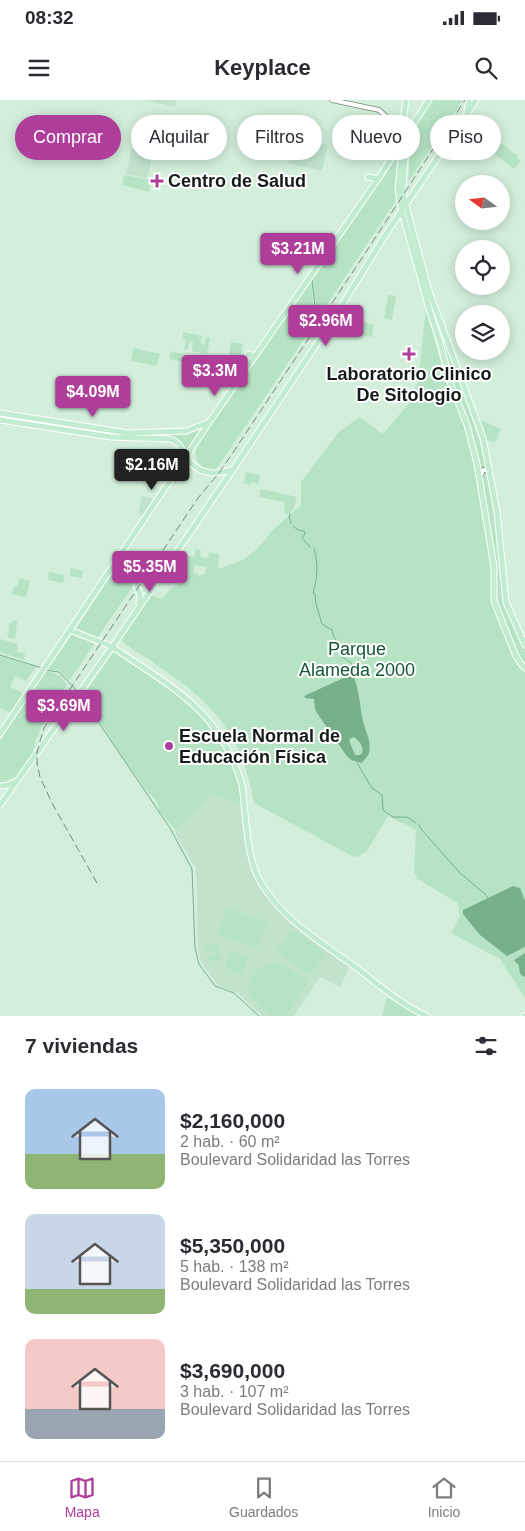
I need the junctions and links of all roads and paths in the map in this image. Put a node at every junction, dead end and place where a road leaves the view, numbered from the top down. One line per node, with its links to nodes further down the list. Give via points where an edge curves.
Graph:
1 (332, 100): 7 (street, via 379,110)
2 (406, 100): 8 (main road)
3 (428, 100): 9 (main road)
4 (470, 100): 6 (main road)
5 (476, 100): 6 (main road)
6 (467, 114): 15 (main road)
7 (384, 115)
8 (404, 115)
9 (419, 115)
10 (390, 160): 14 (main road)
11 (400, 160): 16 (main road, via 398,189)
12 (406, 160): 15 (main road, via 403,191)
13 (368, 176): 14 (main road)
14 (378, 178): 23 (main road)
15 (406, 205): 16 (main road); 19 (main road)
16 (402, 212): 17 (main road); 18 (main road)
17 (393, 224): 18 (main road); 34 (main road)
18 (406, 227): 19 (main road)
19 (419, 264): 20 (main road); 21 (main road)
20 (436, 310): 21 (street); 32 (main road, via 480,429)
21 (430, 312): 33 (main road)
22 (248, 354): 23 (main road)
23 (255, 356): 26 (main road)
24 (0, 413): 27 (main road)
25 (0, 420): 29 (main road)
26 (210, 422): 28 (main road, via 191,430); 31 (main road)
27 (100, 429): 28 (main road); 29 (main road)
28 (152, 432): 30 (main road)
29 (99, 436): 30 (main road)
30 (151, 438): 31 (main road, via 175,440 182,446)
31 (186, 457): 34 (main road, via 210,474); 39 (main road)
32 (487, 460): 33 (street, via 485,465); 35 (main road)
33 (477, 464): 36 (main road)
34 (232, 470): 38 (main road)
35 (490, 471): 36 (street, via 483,470); 41 (main road, via 506,602)
36 (480, 477): 42 (main road, via 494,567 494,598 515,654)
37 (142, 571): 38 (main road, via 136,582 140,598)
38 (137, 608): 40 (main road)
39 (70, 630): 40 (main road); 43 (main road)
40 (113, 644): 44 (main road); 47 (main road, via 194,704 207,716 224,742 242,785 253,864 274,902 292,920 400,1001)
41 (525, 645)
42 (525, 668)
43 (0, 734)
44 (21, 775): 45 (main road, via 11,784); 46 (main road)
45 (0, 786)
46 (0, 805)
47 (427, 1016)

